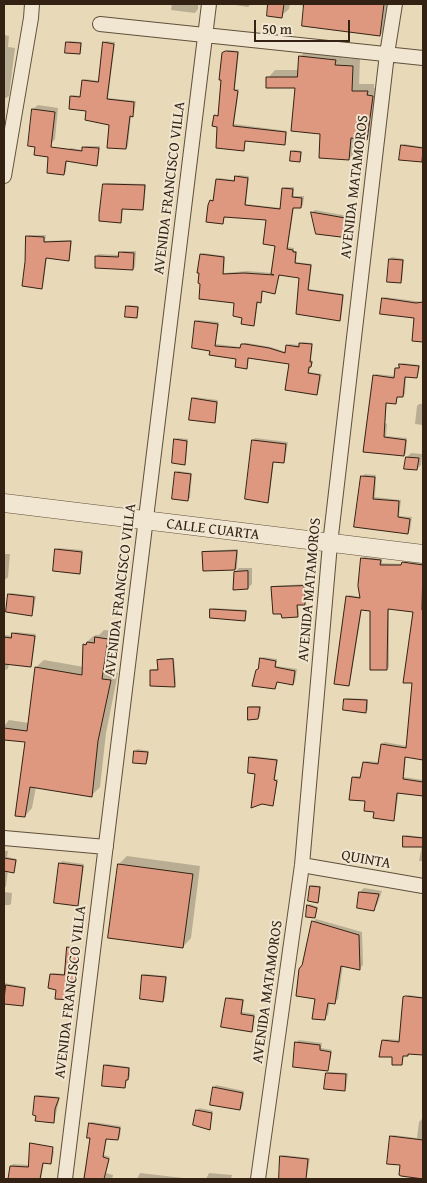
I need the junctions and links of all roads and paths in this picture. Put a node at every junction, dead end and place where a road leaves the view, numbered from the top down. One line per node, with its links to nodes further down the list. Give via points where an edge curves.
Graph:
1 (32, 4): 8 (street)
2 (209, 4): 5 (street, AVENIDA FRANCISCO VILLA)
3 (395, 4): 6 (street, AVENIDA MATAMOROS)
4 (100, 24): 5 (street)
5 (205, 35): 6 (street); 10 (street, AVENIDA FRANCISCO VILLA)
6 (387, 54): 7 (street); 11 (street, AVENIDA MATAMOROS)
7 (423, 58)
8 (4, 176)
9 (4, 503): 10 (street, CALLE CUARTA)
10 (146, 521): 11 (street, CALLE CUARTA); 14 (street, AVENIDA FRANCISCO VILLA)
11 (330, 544): 12 (street, CALLE CUARTA); 15 (street, AVENIDA MATAMOROS)
12 (423, 554)
13 (4, 838): 14 (street)
14 (106, 846): 17 (street, AVENIDA FRANCISCO VILLA)
15 (302, 865): 16 (street, QUINTA); 18 (street, AVENIDA MATAMOROS)
16 (423, 886)
17 (65, 1179)
18 (258, 1179)

